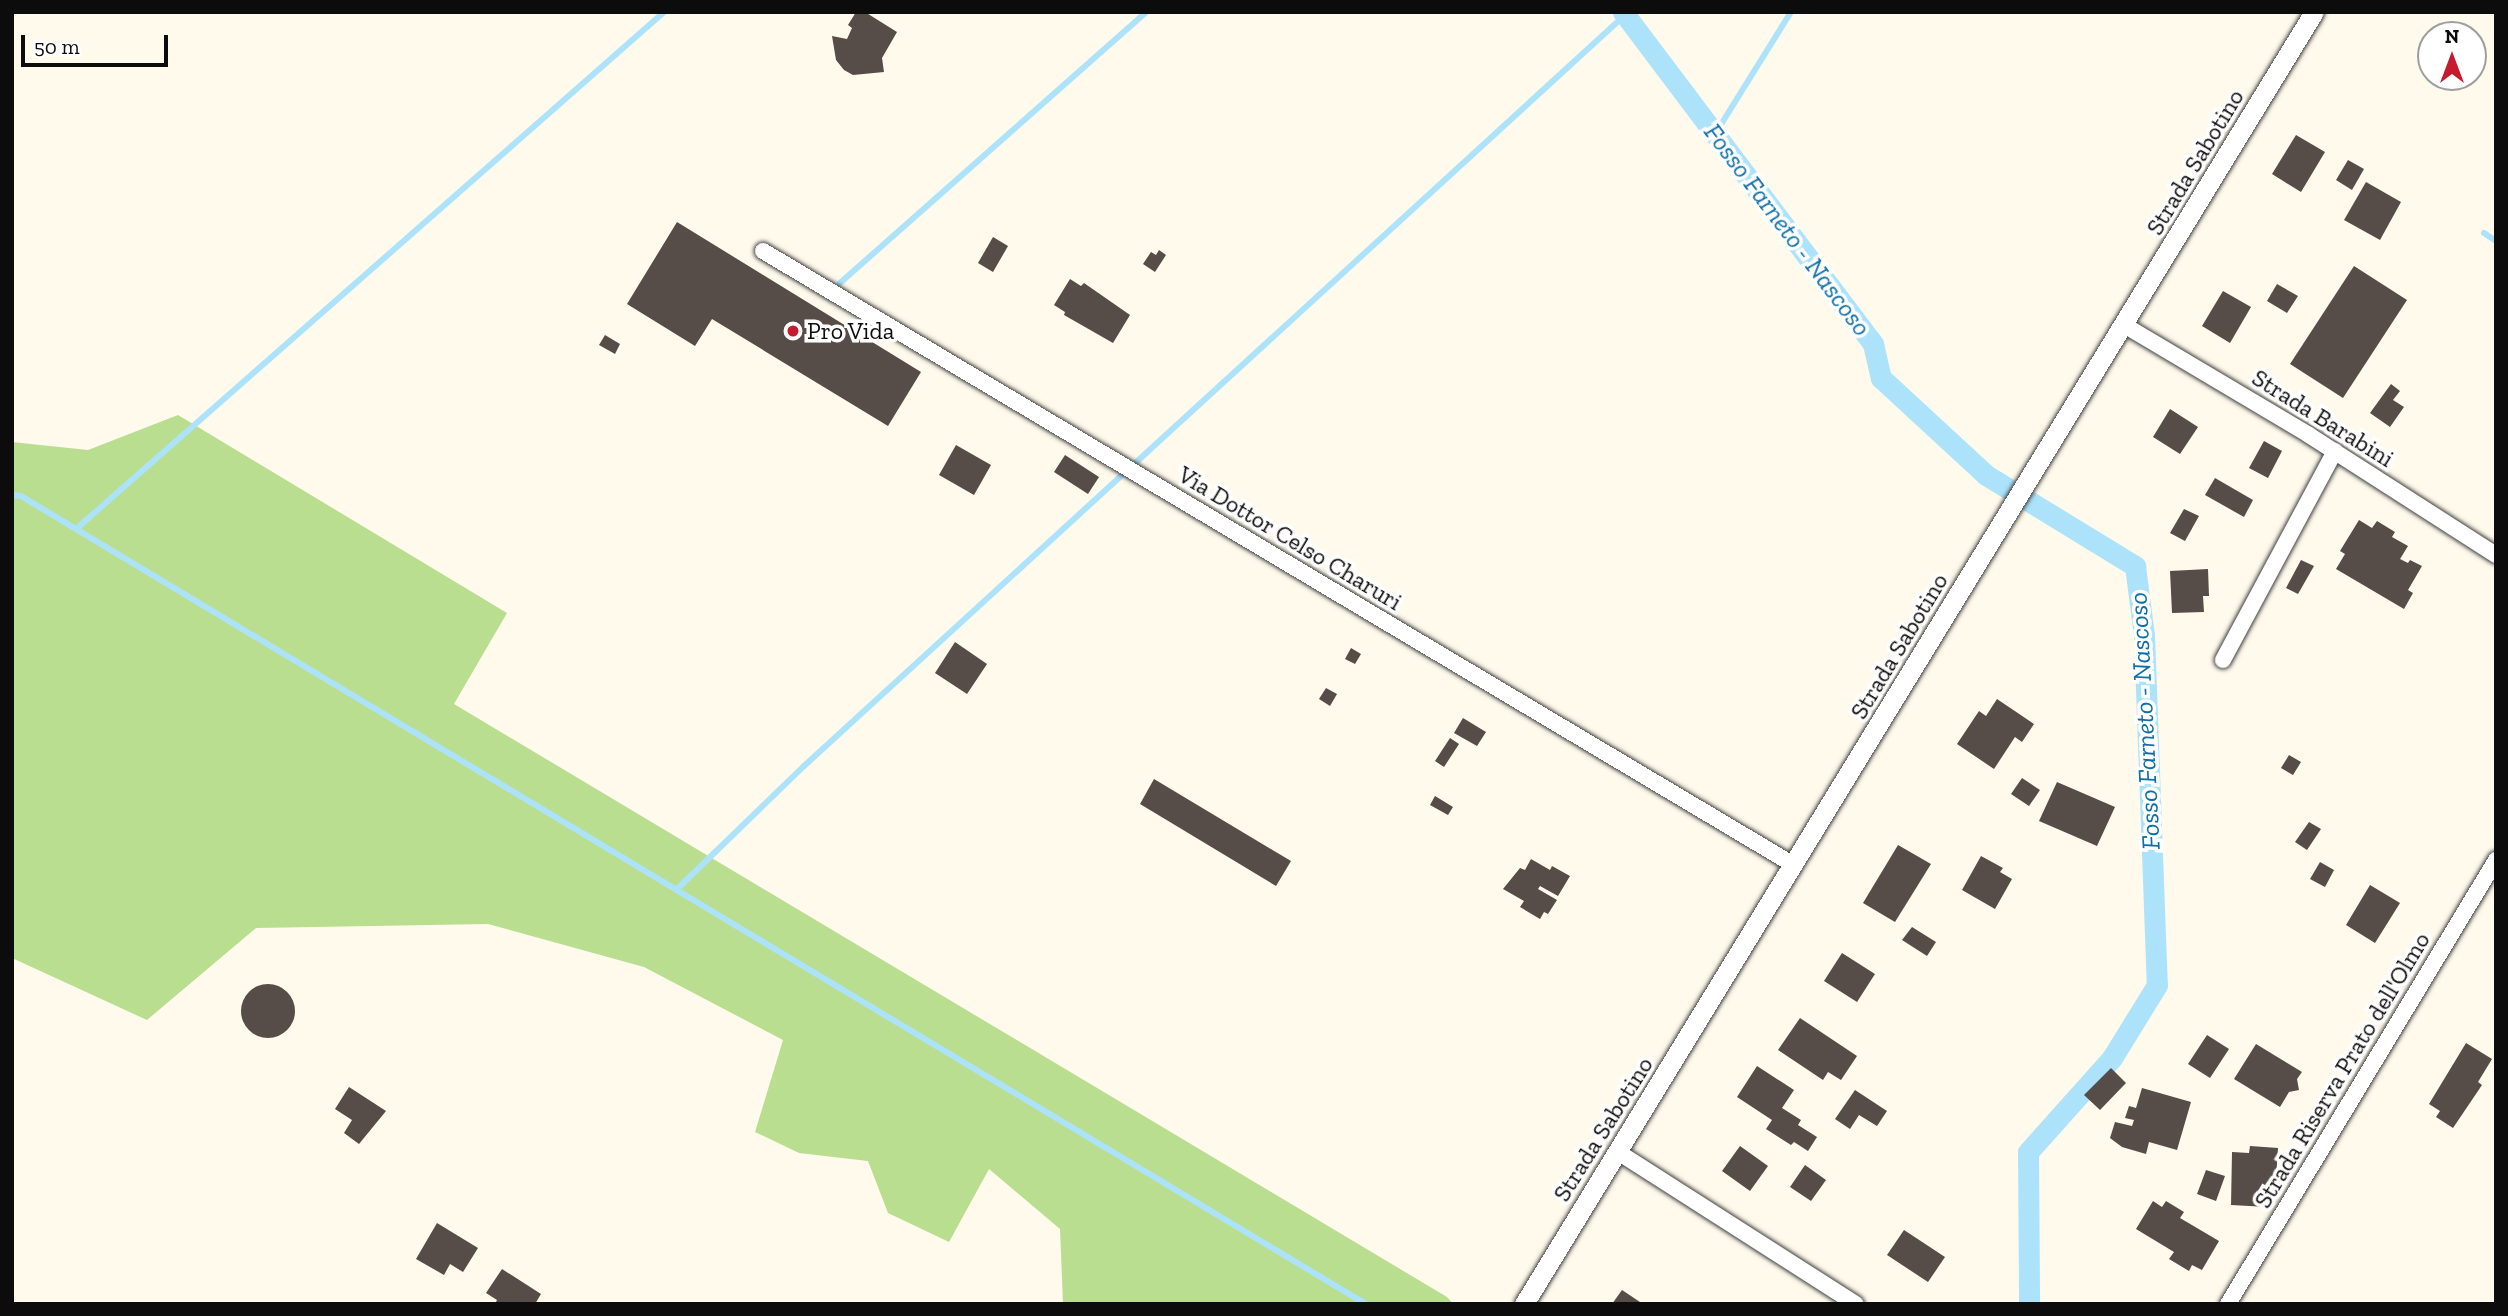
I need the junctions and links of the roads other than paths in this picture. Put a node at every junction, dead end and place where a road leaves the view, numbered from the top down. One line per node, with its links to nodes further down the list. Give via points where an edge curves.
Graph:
1 (2314, 12): 3 (street, Strada Sabotino)
2 (763, 251): 8 (street, Via Dottor Celso Charuri)
3 (2123, 325): 4 (street, Strada Barabini); 8 (street, Strada Sabotino)
4 (2335, 451): 5 (street, Strada Barabini); 6 (street)
5 (2496, 555)
6 (2223, 660)
7 (2496, 860): 12 (street, Strada Riserva Prato dell'Olmo)
8 (1794, 864): 9 (street, Strada Sabotino)
9 (1618, 1152): 10 (street, Strada Sabotino); 11 (street)
10 (1524, 1304)
11 (1856, 1304)
12 (2228, 1304)

